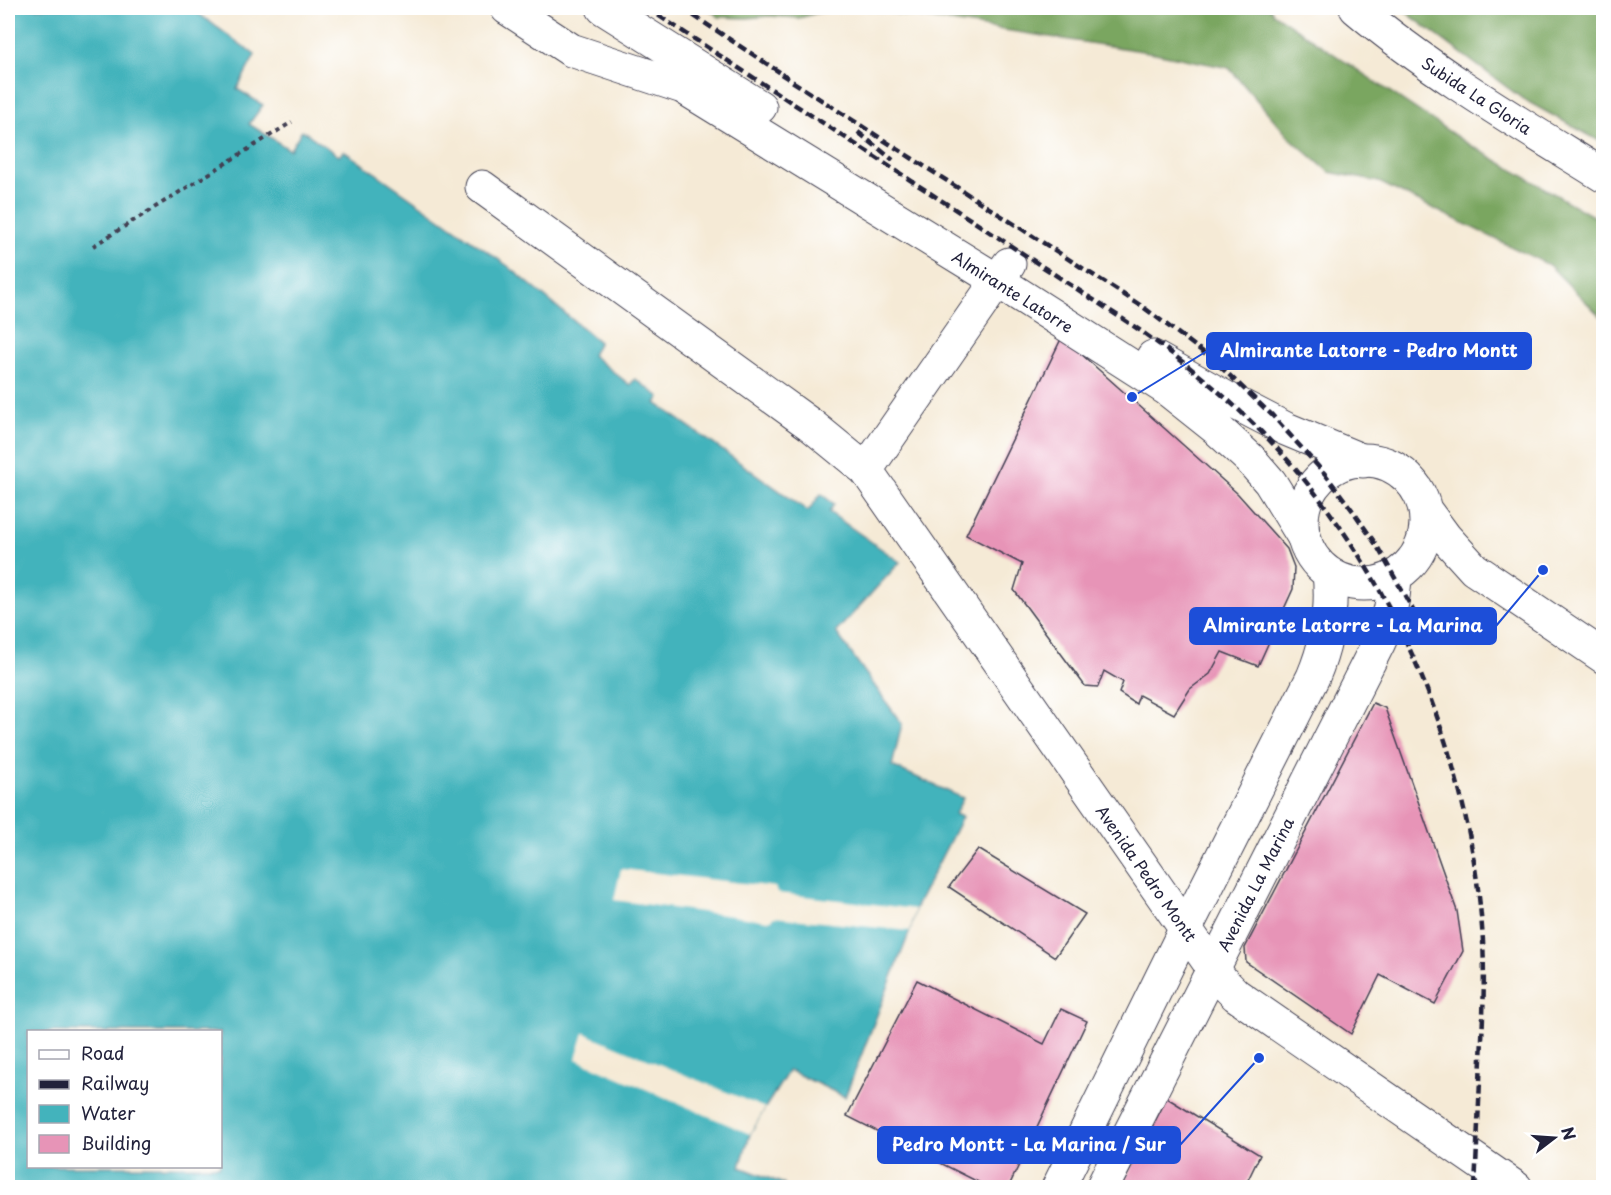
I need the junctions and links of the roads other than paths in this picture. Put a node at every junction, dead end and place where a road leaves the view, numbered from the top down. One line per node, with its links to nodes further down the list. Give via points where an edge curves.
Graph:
1 (507, 8): 4 (street, via 571,50)
2 (603, 8): 4 (street)
3 (1356, 8): 5 (street, Subida La Gloria, via 1420,58)
4 (690, 77): 7 (street, Almirante Latorre)
5 (1604, 176)
6 (482, 187): 9 (street, Avenida Pedro Montt, via 811,425)
7 (1004, 273): 8 (street, Almirante Latorre, via 1226,398 1286,429); 9 (street); 11 (street, Almirante Latorre, via 1216,428 1270,482)
8 (1363, 460): 10 (street, Almirante Latorre, via 1378,462 1403,474 1413,484); 11 (street, Almirante Latorre, via 1334,468 1316,484 1303,513)
9 (866, 470): 16 (street, Avenida Pedro Montt)
10 (1425, 510): 12 (street, Almirante Latorre); 14 (street, Almirante Latorre, via 1423,542 1416,557)
11 (1305, 539): 13 (street, Almirante Latorre, via 1314,558)
12 (1474, 569): 14 (street, Almirante Latorre, via 1438,564); 15 (street, Almirante Latorre)
13 (1329, 573): 14 (street, Almirante Latorre, via 1364,584); 16 (street, via 1329,626 1319,663)
14 (1400, 573): 17 (street, Avenida La Marina, via 1386,627)
15 (1604, 657)
16 (1186, 928): 17 (street, Avenida Pedro Montt); 18 (street)
17 (1212, 968): 19 (street, Avenida La Marina); 20 (street, Avenida Pedro Montt, via 1236,995)
18 (1058, 1188)
19 (1102, 1188)
20 (1516, 1188)

